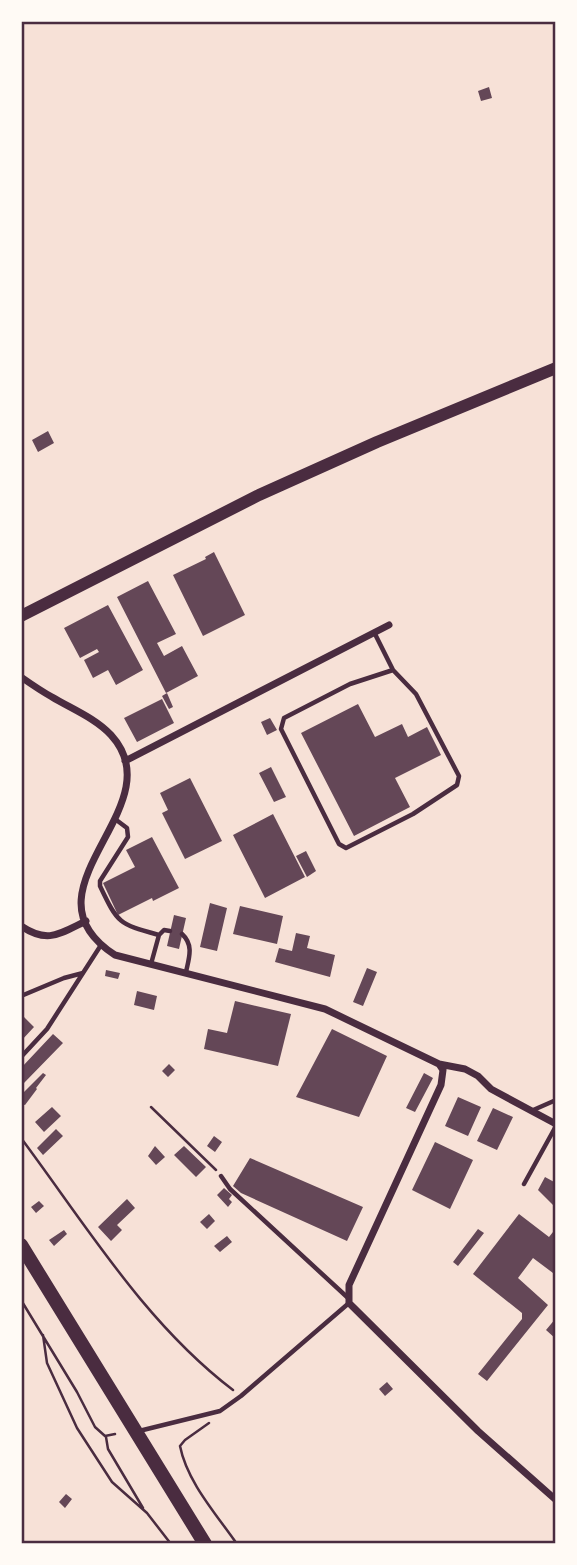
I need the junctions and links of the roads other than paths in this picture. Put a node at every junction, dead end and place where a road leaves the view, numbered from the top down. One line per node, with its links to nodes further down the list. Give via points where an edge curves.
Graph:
1 (556, 368): 2 (main road, via 259,495)
2 (21, 616)
3 (389, 625): 4 (street)
4 (374, 632): 5 (lane); 7 (street)
5 (393, 670): 5 (lane, via 350,684 284,718 281,729 339,844 346,848 413,814 457,785 459,776 416,694)
6 (21, 677): 7 (street, via 111,735)
7 (125, 761): 8 (street, via 125,797)
8 (115, 819): 9 (street, via 84,880 80,901); 13 (lane, via 127,828 128,837 100,886 120,922)
9 (86, 921): 10 (street, via 43,937); 14 (street)
10 (21, 926)
11 (170, 931): 13 (lane)
12 (182, 934): 17 (lane, via 190,950)
13 (159, 935): 15 (lane)
14 (101, 946): 15 (street); 16 (lane)
15 (151, 964): 17 (street)
16 (84, 973): 18 (lane); 19 (lane, via 47,1030)
17 (186, 973): 20 (street, via 325,1009)
18 (21, 996)
19 (21, 1056)
20 (439, 1064): 22 (street, via 465,1069); 27 (street, via 441,1085 349,1285)
21 (556, 1100): 22 (lane)
22 (531, 1111): 23 (street)
23 (556, 1125): 25 (lane)
24 (221, 1176): 27 (lane)
25 (524, 1184)
26 (21, 1245): 28 (highway)
27 (348, 1300): 28 (lane, via 220,1411); 29 (street, via 478,1431)
28 (134, 1432): 30 (highway)
29 (556, 1500)
30 (205, 1544)

